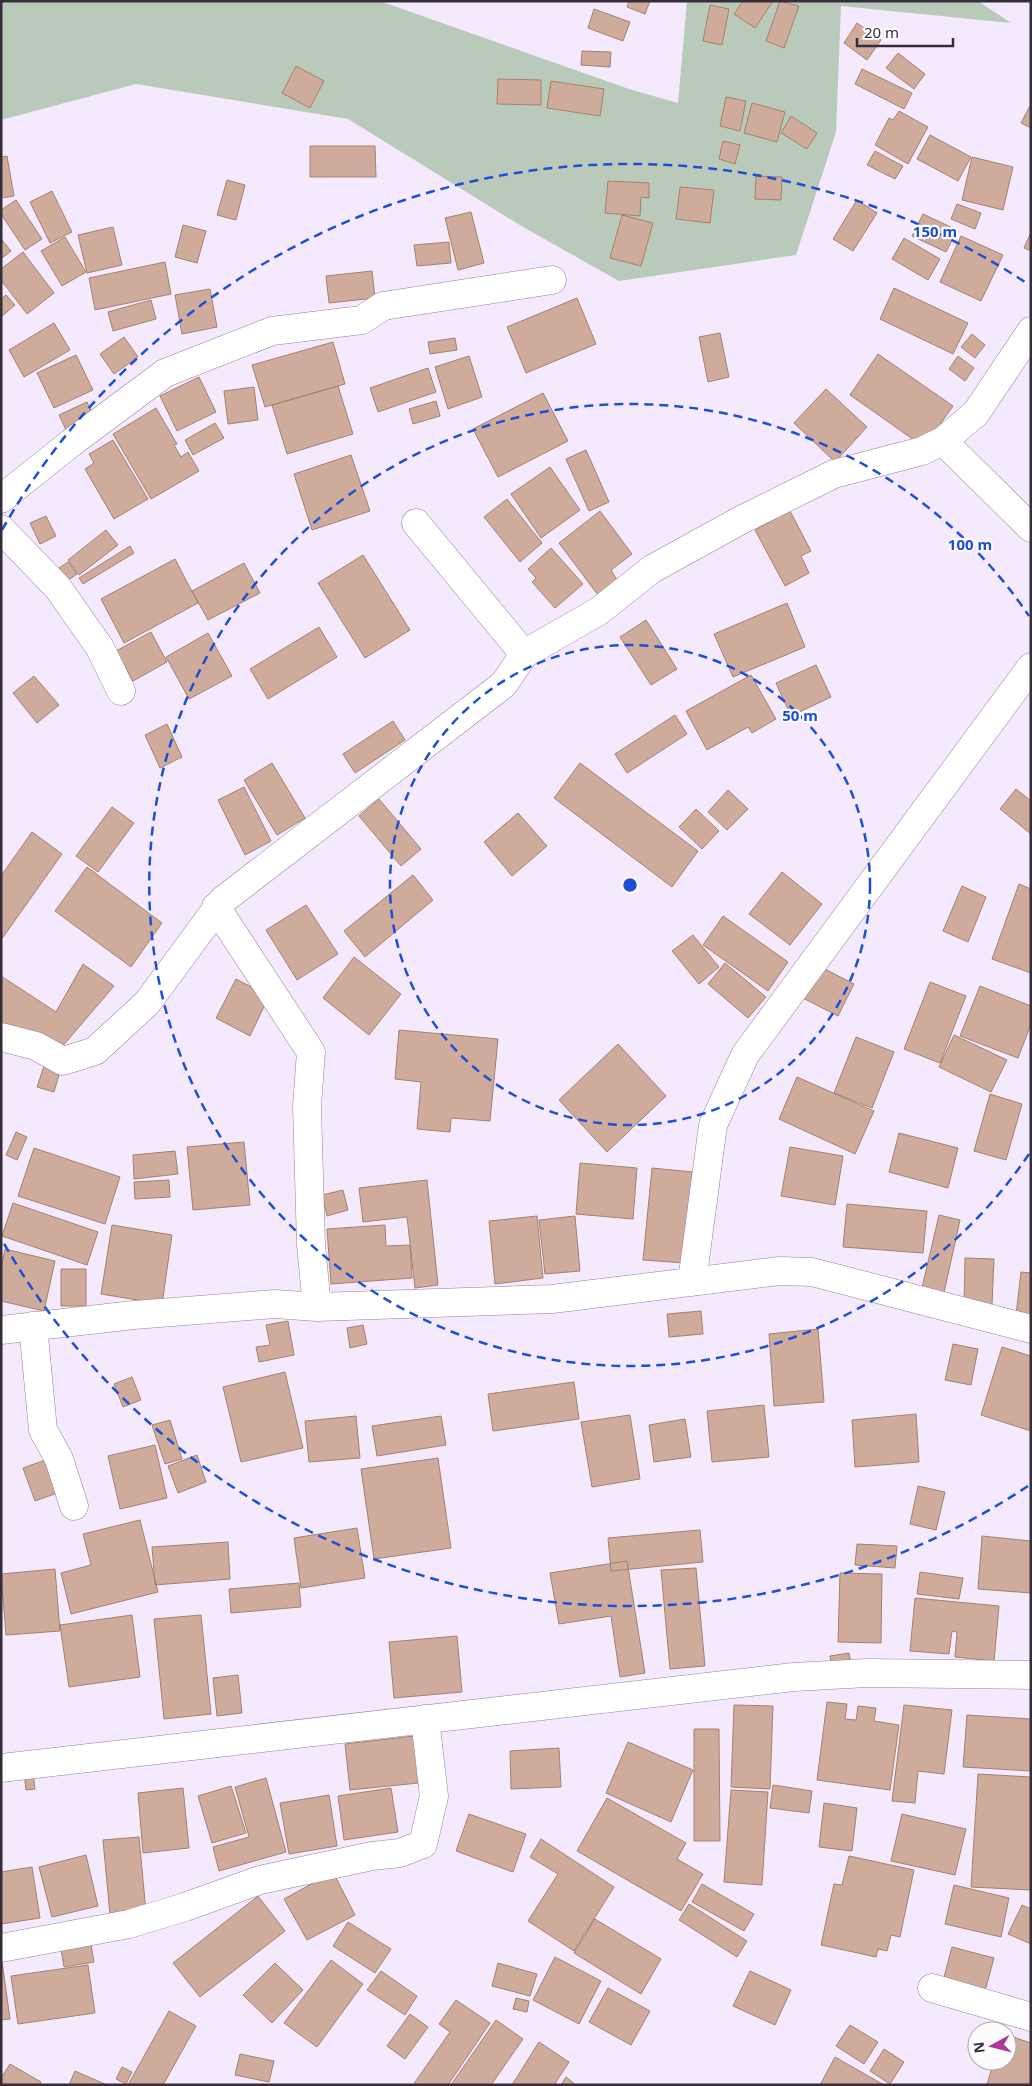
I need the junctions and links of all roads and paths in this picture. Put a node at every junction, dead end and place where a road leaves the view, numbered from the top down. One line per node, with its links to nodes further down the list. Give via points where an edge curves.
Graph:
1 (552, 280): 4 (street, via 383,306 362,320 272,331 165,374)
2 (1031, 331): 3 (street, via 976,413)
3 (943, 441): 6 (street); 8 (street, via 922,450 834,474 740,520 652,569 599,611)
4 (1, 499)
5 (416, 523): 8 (street)
6 (1031, 528)
7 (1, 529): 10 (street, via 58,588 100,648)
8 (524, 654): 11 (street, via 504,684)
9 (1031, 667): 13 (street, via 745,1055 713,1125)
10 (121, 691)
11 (216, 907): 12 (street, via 147,1003 95,1050 63,1061 36,1046); 14 (street, via 311,1052 307,1106 311,1245)
12 (1, 1037)
13 (692, 1282): 14 (street, via 552,1299); 16 (street, via 780,1271 812,1272)
14 (317, 1307): 15 (street, via 275,1304)
15 (32, 1326): 17 (street); 18 (street, via 43,1430 59,1459)
16 (1031, 1329)
17 (1, 1330)
18 (74, 1506)
19 (1031, 1675): 20 (street, via 867,1673 794,1677)
20 (425, 1719): 21 (street); 22 (street, via 434,1796 423,1844 400,1853 260,1880 185,1908 129,1924)
21 (1, 1768)
22 (1, 1948)
23 (932, 1988): 24 (street)
24 (1031, 2018)

